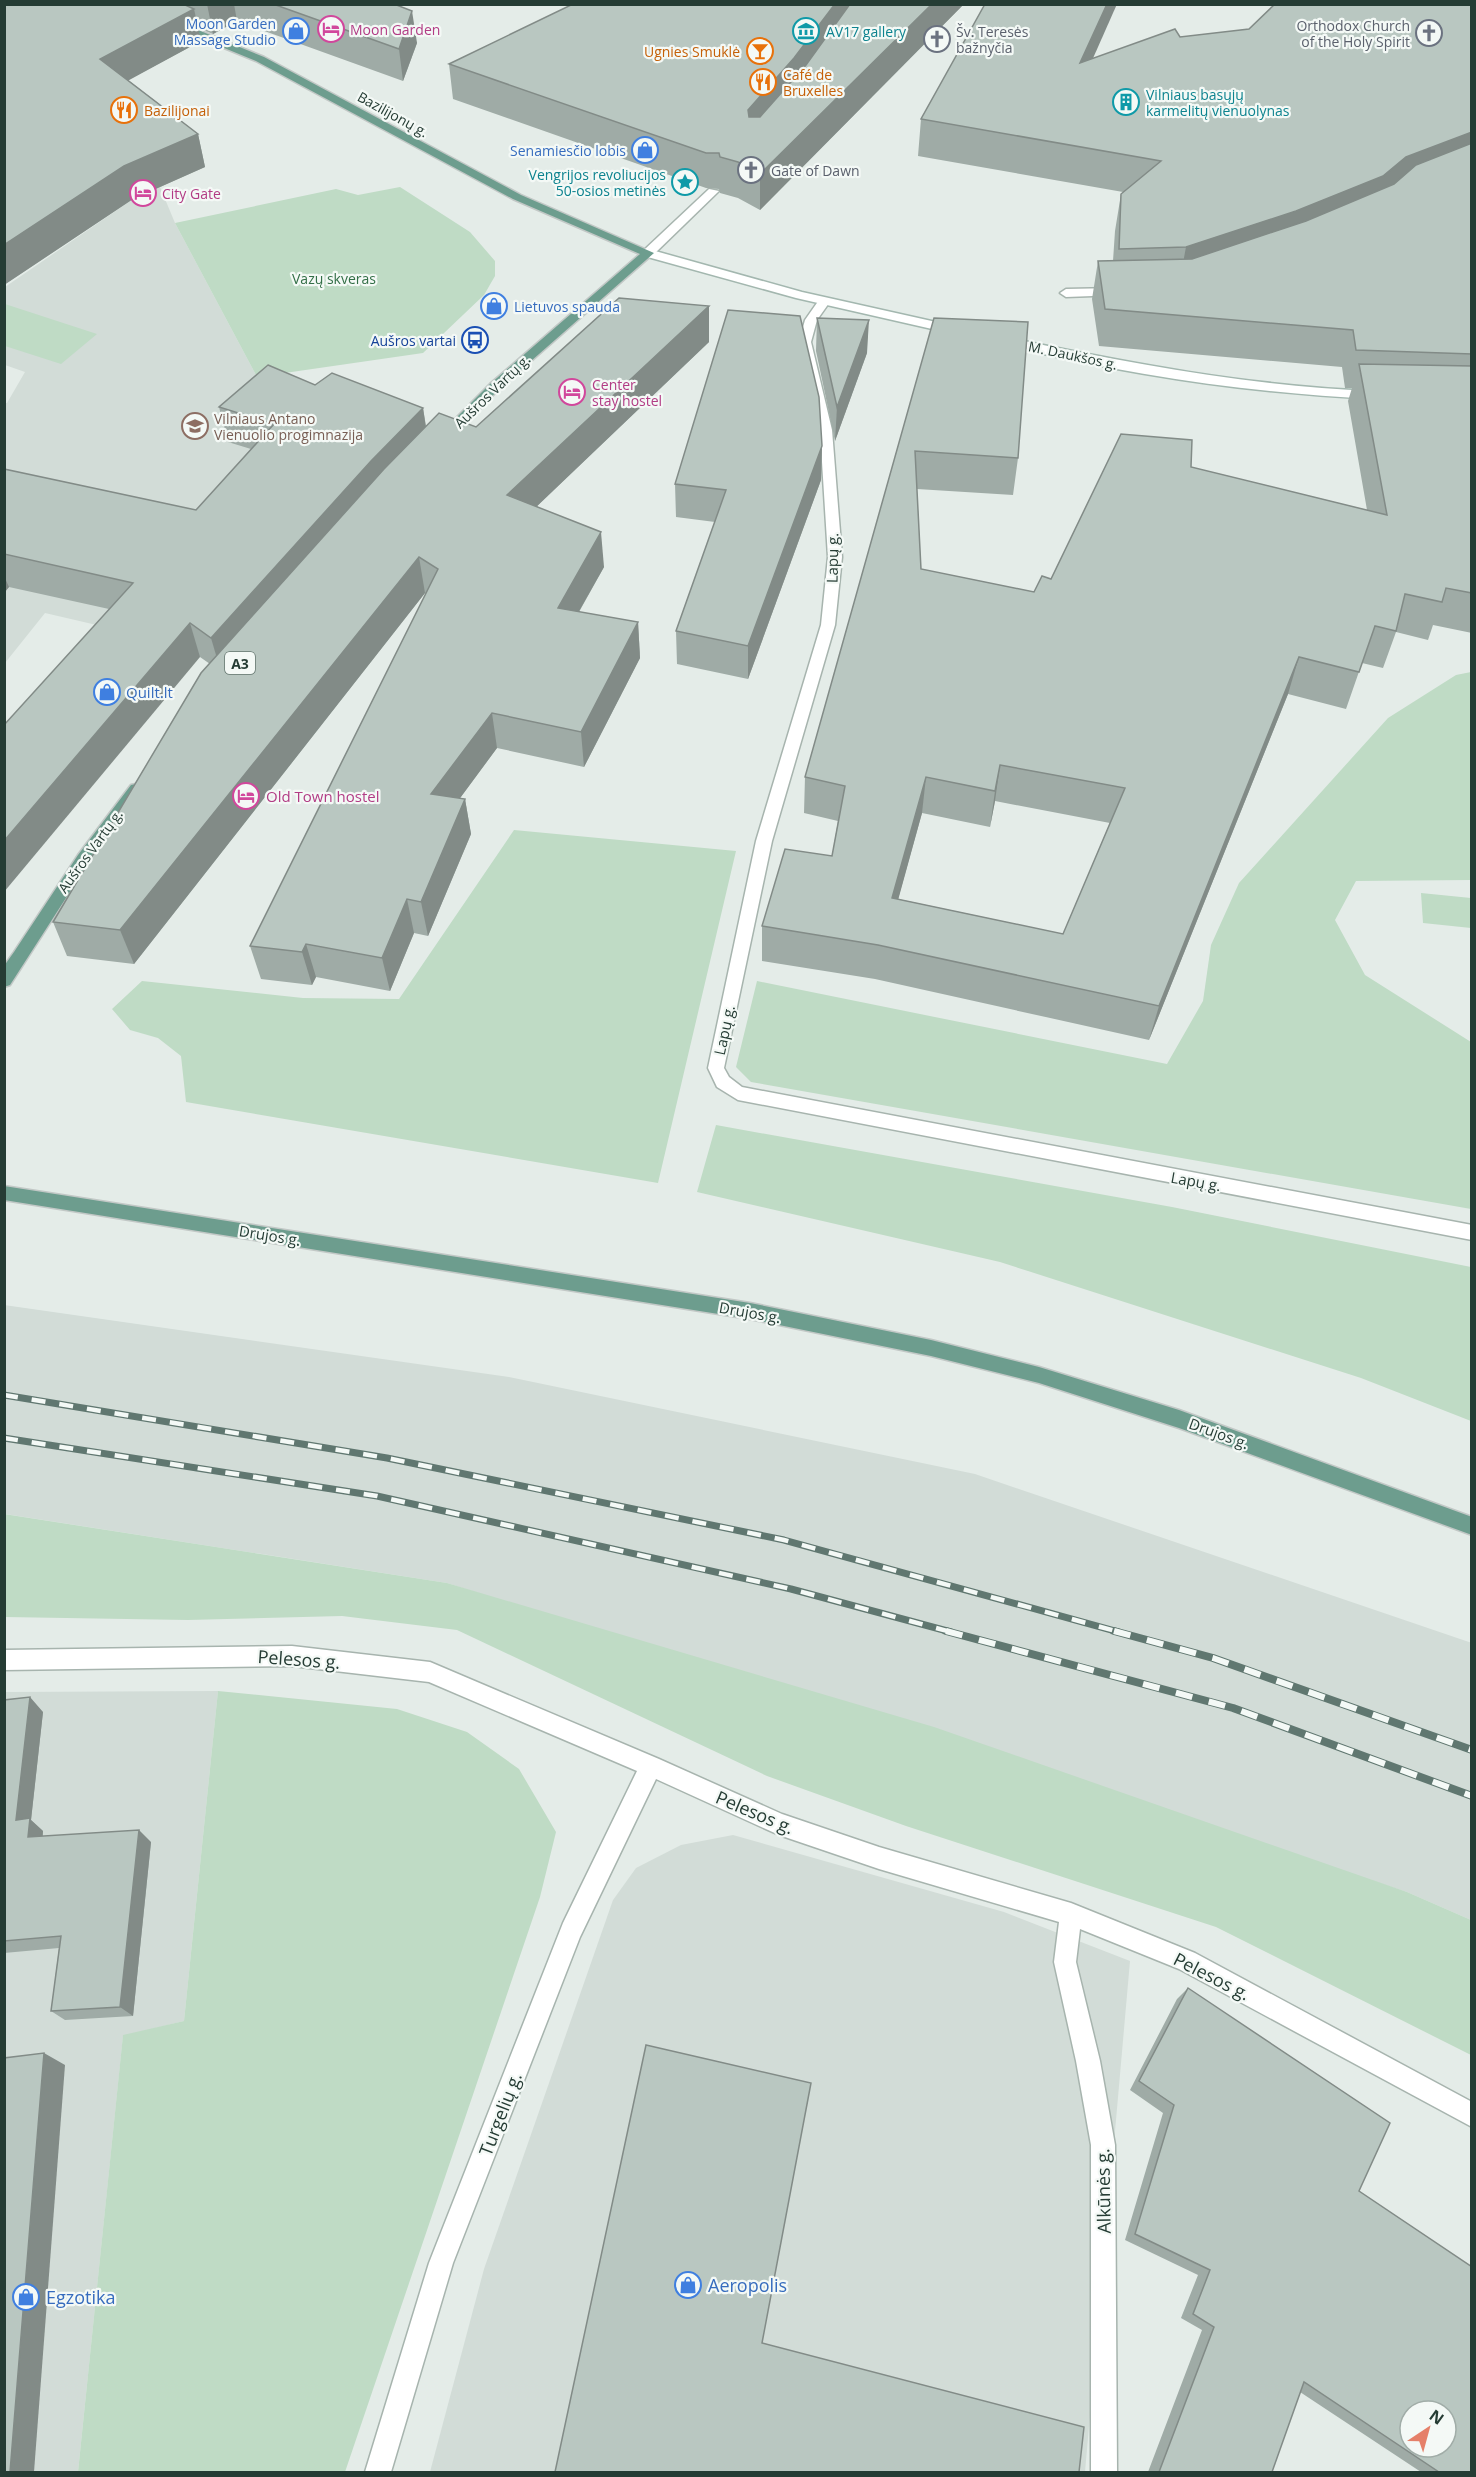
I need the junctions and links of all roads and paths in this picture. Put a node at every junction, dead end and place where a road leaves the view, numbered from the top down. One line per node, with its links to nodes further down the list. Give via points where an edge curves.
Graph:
1 (164, 21): 3 (main road, Bazilijonų g., via 260,59 517,197)
2 (713, 191): 3 (street, Aušros Vartų g.)
3 (648, 253): 6 (street); 10 (main road, Aušros Vartų g., via 494,387)
4 (1135, 292): 5 (street)
5 (1066, 293)
6 (824, 303): 7 (street); 14 (street, Lapų g., via 811,320 805,342 826,430 835,557 828,625 764,841 716,1068 723,1082 750,1096)
7 (967, 333)
8 (988, 337): 9 (street, M. Daukšos g., via 1229,383 1315,393)
9 (1393, 395)
10 (431, 450)
11 (148, 774): 12 (main road, Aušros Vartų g., via 48,909)
12 (4, 981)
13 (4, 1193): 15 (main road, Drujos g., via 750,1311 931,1348 1039,1375 1179,1419)
14 (1472, 1233)
15 (1472, 1526)
16 (4, 1660): 17 (street, Pelesos g., via 292,1656 430,1672)
17 (651, 1766): 18 (street, Pelesos g., via 779,1824 879,1858); 20 (street, Turgelių g., via 571,1931 441,2262)
18 (1071, 1914): 19 (street, Pelesos g., via 1187,1961); 21 (street, Alkūnės g., via 1065,1962 1103,2145)
19 (1472, 2115)
20 (378, 2472)
21 (1104, 2472)

